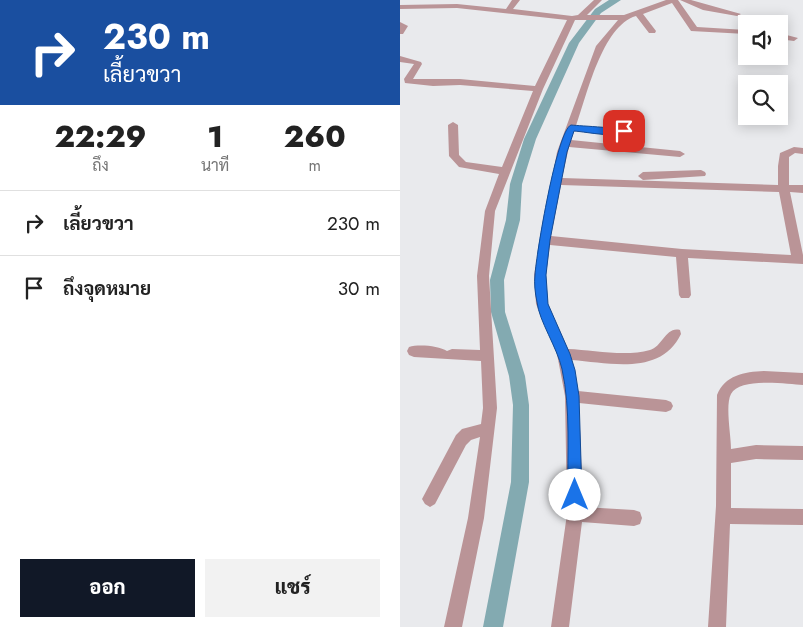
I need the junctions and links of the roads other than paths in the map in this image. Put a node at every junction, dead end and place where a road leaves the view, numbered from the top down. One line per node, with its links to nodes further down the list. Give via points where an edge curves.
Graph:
1 (516, 0): 8 (street)
2 (598, 0): 12 (street)
3 (643, 0): 11 (street)
4 (674, 0): 11 (street); 16 (street, via 694,29)
5 (684, 0): 9 (street)
6 (459, 3): 7 (street); 8 (street)
7 (403, 7): 10 (street)
8 (508, 11): 12 (street)
9 (737, 14)
10 (400, 16)
11 (627, 16): 12 (street); 15 (street); 23 (street, via 600,46)
12 (580, 18): 20 (street)
13 (400, 24): 14 (street, via 404,26)
14 (400, 32)
15 (652, 32)
16 (738, 32)
17 (788, 37): 18 (street)
18 (794, 38)
19 (400, 59): 20 (street, via 418,64 408,81)
20 (538, 89): 27 (street)
21 (453, 125): 27 (street, via 454,156 462,165)
22 (640, 127): 23 (street, via 615,132)
23 (571, 128): 24 (street)
24 (565, 143): 26 (street); 29 (street)
25 (803, 151): 30 (street, via 794,150 784,155)
26 (680, 154)
27 (505, 171): 39 (street, via 490,211 482,276)
28 (701, 174): 29 (street, via 582,177)
29 (563, 181): 30 (street); 32 (street)
30 (784, 189): 31 (street); 34 (street)
31 (803, 189)
32 (545, 240): 33 (street); 38 (street, via 540,275 542,304)
33 (682, 253): 34 (street); 35 (street)
34 (800, 260)
35 (685, 295)
36 (675, 334): 38 (street, via 659,352 637,358)
37 (414, 351): 39 (street)
38 (564, 354): 41 (street)
39 (487, 356): 43 (street)
40 (803, 379): 45 (street, via 749,377 727,387 723,400)
41 (572, 396): 42 (street); 47 (street)
42 (666, 406)
43 (488, 429): 46 (street, via 467,434 462,440); 51 (street, via 485,464)
44 (803, 453): 45 (street, via 756,452)
45 (724, 457): 48 (street)
46 (430, 499)
47 (575, 514): 50 (street); 52 (street)
48 (722, 516): 49 (street); 53 (street)
49 (803, 517)
50 (634, 518)
51 (454, 627)
52 (560, 627)
53 (718, 627)

